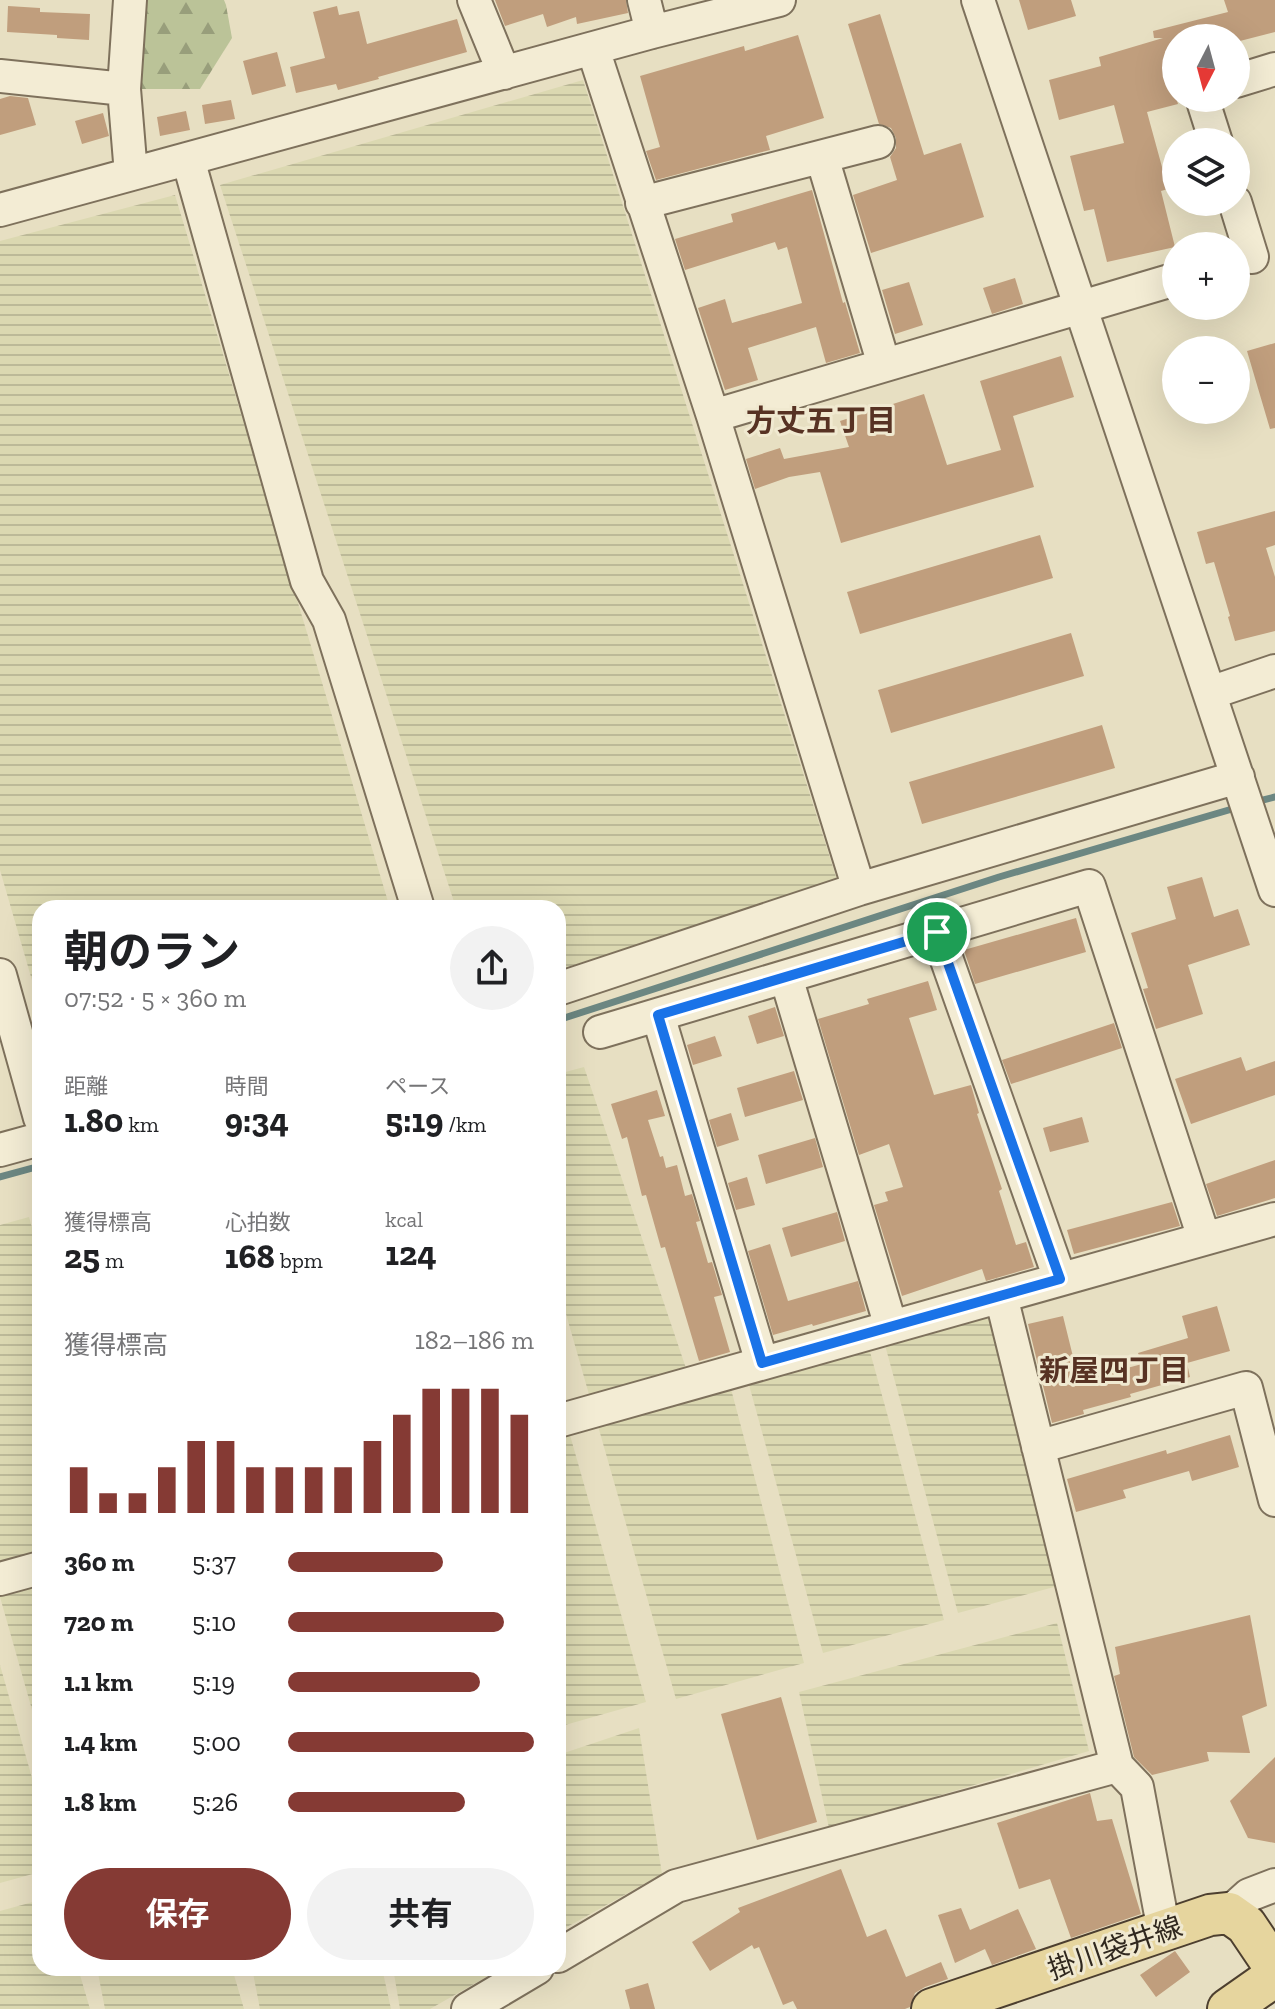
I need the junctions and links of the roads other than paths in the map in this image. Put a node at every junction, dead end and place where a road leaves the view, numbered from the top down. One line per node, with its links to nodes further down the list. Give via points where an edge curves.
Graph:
1 (130, 0): 12 (street)
2 (474, 0): 9 (street)
3 (644, 0): 6 (street)
4 (779, 0): 6 (street)
5 (978, 0): 22 (street)
6 (652, 32): 7 (street)
7 (593, 49): 9 (street); 17 (street)
8 (1275, 69): 11 (street)
9 (504, 73): 15 (street)
10 (0, 76): 12 (street)
11 (1250, 77)
12 (124, 89): 16 (street)
13 (878, 142): 14 (street)
14 (822, 157): 17 (street); 23 (street)
15 (188, 159): 16 (street); 31 (street, via 307,581 329,620)
16 (131, 174): 18 (street)
17 (642, 203): 24 (street)
18 (0, 210)
19 (1240, 216): 20 (street)
20 (1254, 257)
21 (1162, 283): 22 (street)
22 (1081, 306): 23 (street); 26 (street)
23 (884, 365): 24 (street)
24 (713, 416): 29 (street)
25 (1275, 671): 26 (street)
26 (1210, 693): 27 (street)
27 (1240, 782): 28 (street); 29 (street)
28 (1264, 841): 30 (street)
29 (859, 889): 35 (street)
30 (1275, 890)
31 (416, 900)
32 (937, 932): 34 (street); 42 (street, via 1089,886); 43 (street)
33 (0, 975): 38 (street)
34 (786, 977): 36 (street); 45 (street)
35 (566, 986)
36 (658, 1015): 37 (street); 46 (street)
37 (600, 1032)
38 (32, 1089)
39 (32, 1141): 40 (street)
40 (0, 1150)
41 (1275, 1219): 42 (street)
42 (1204, 1238): 43 (street)
43 (1060, 1279): 44 (street)
44 (1001, 1296): 45 (street); 48 (street)
45 (891, 1327): 46 (street)
46 (762, 1363): 47 (street)
47 (566, 1419)
48 (1038, 1447): 49 (street, via 1246,1388); 52 (street)
49 (1275, 1500)
50 (32, 1570): 51 (street)
51 (0, 1579)
52 (1117, 1766): 55 (street, via 1137,1787); 56 (street, via 676,1886)
53 (1275, 1885): 54 (street, via 1249,1895)
54 (1229, 1913): 55 (main road, 掛川袋井線); 57 (main road, via 1246,1925)
55 (1164, 1931): 61 (main road, 掛川袋井線)
56 (566, 1951)
57 (1275, 1968)
58 (524, 1976): 60 (street)
59 (1275, 1976): 62 (main road)
60 (468, 2009)
61 (932, 2009)
62 (1228, 2009)

